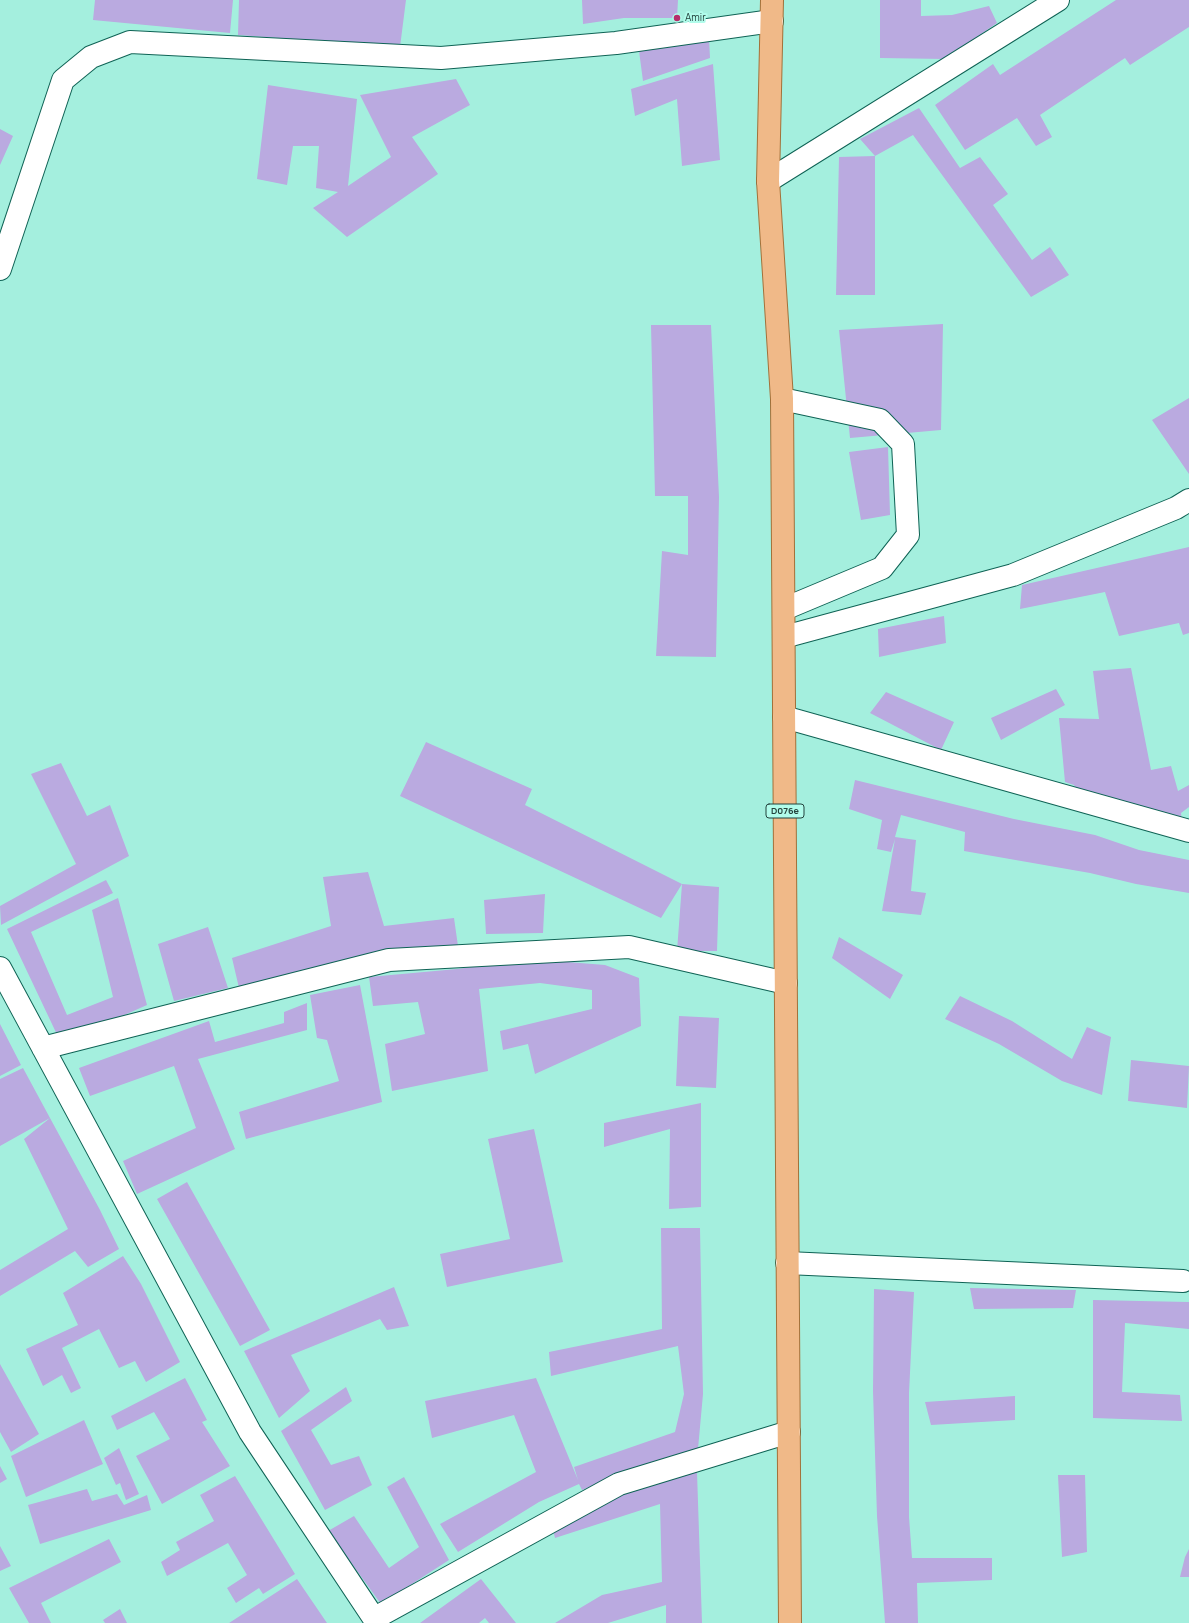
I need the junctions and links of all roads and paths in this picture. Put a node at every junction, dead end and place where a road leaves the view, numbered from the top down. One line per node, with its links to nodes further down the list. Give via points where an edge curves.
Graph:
1 (1058, 0): 3 (street)
2 (772, 11): 3 (main road, D076e); 4 (street, via 616,43 441,58 130,42 91,58 63,80)
3 (768, 181): 5 (main road, D076e)
4 (0, 269)
5 (782, 398): 7 (main road, D076e); 7 (street, via 880,420 903,444 908,535 882,568)
6 (1189, 500): 8 (street, via 1176,508 1013,575)
7 (784, 608): 8 (main road, D076e)
8 (784, 637): 9 (main road, D076e)
9 (784, 718): 10 (street); 12 (main road, D076e)
10 (1189, 831)
11 (0, 968): 13 (street)
12 (786, 983): 13 (street, via 629,947 388,960); 14 (main road, D076e)
13 (43, 1048): 17 (street, via 250,1432)
14 (788, 1263): 15 (street); 16 (main road, D076e)
15 (1183, 1281)
16 (789, 1432): 17 (street, via 618,1484); 18 (main road, D076e)
17 (376, 1621)
18 (790, 1623)

